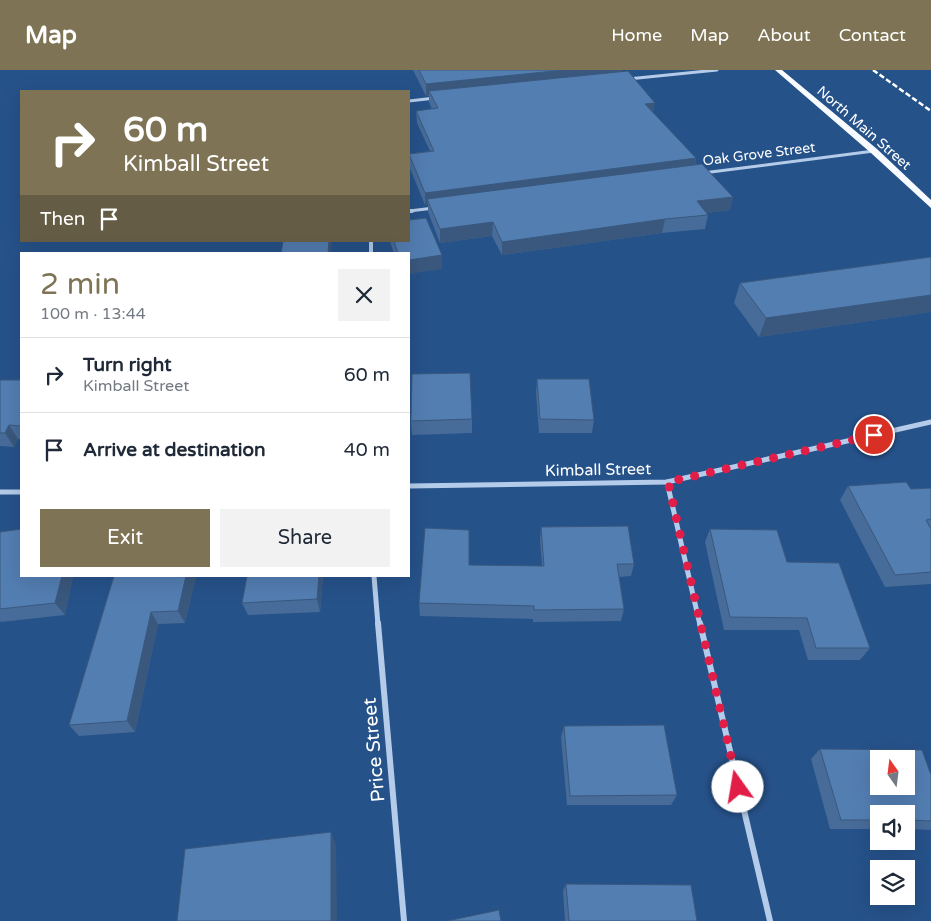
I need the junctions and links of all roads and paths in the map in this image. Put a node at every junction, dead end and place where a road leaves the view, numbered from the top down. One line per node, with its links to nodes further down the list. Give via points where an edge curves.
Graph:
1 (717, 70): 3 (street)
2 (778, 70): 6 (main road, North Main Street)
3 (627, 79)
4 (438, 98): 5 (street)
5 (410, 101)
6 (874, 151): 7 (street, Oak Grove Street); 8 (main road, North Main Street)
7 (696, 174)
8 (931, 205)
9 (438, 207): 10 (street)
10 (410, 211)
11 (931, 422): 12 (street, Kimball Street)
12 (668, 482): 13 (street, Kimball Street); 18 (street)
13 (410, 486)
14 (0, 492): 15 (street)
15 (20, 492)
16 (374, 577): 17 (street, Price Street)
17 (404, 921)
18 (770, 921)

